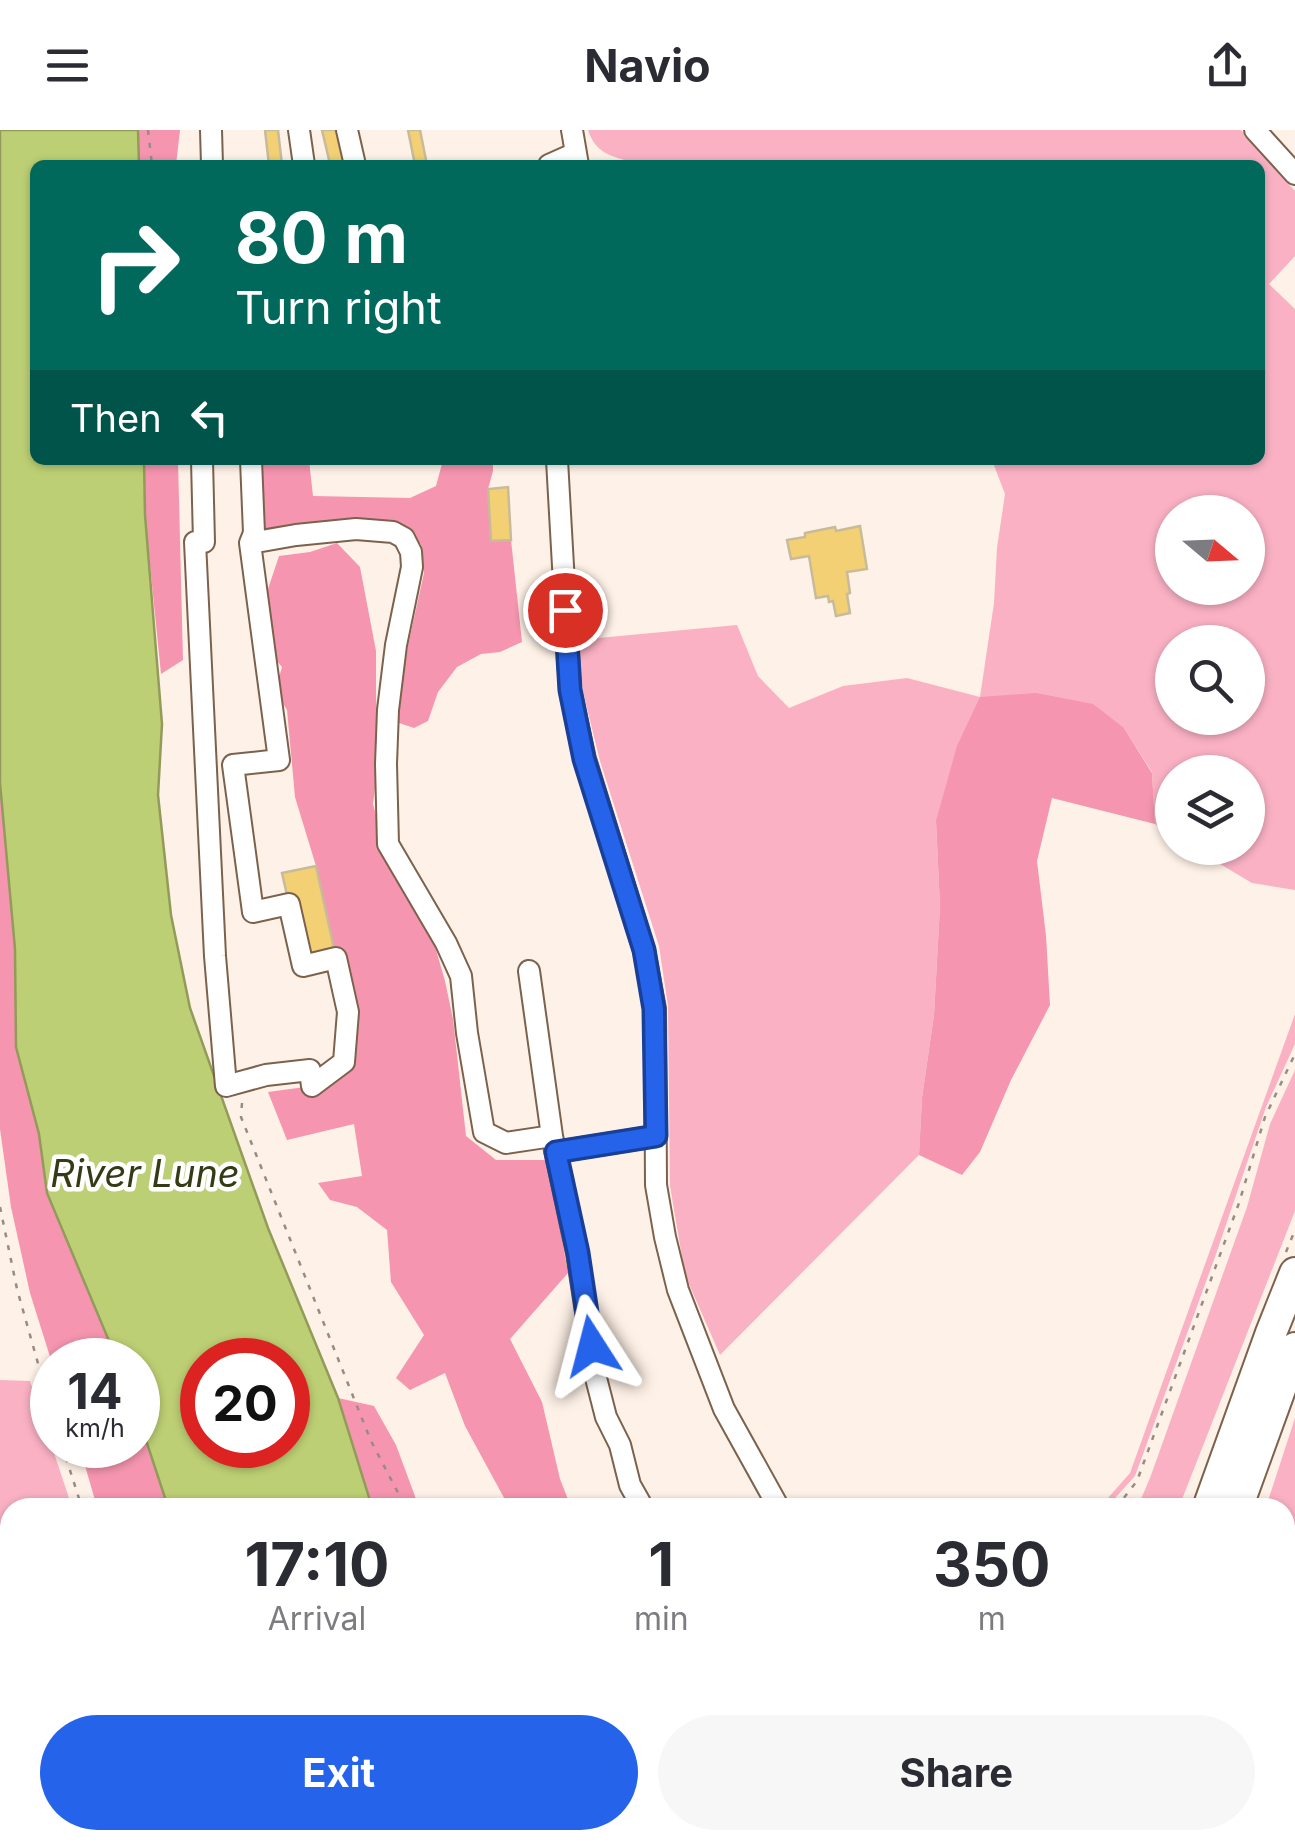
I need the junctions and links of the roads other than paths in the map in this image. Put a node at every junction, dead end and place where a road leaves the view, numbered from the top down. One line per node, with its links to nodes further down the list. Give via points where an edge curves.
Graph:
1 (211, 130): 6 (street)
2 (299, 130): 7 (street)
3 (347, 130): 8 (street)
4 (572, 130): 9 (street)
5 (1255, 130): 10 (street)
6 (212, 160)
7 (303, 160)
8 (354, 160)
9 (578, 160)
10 (1295, 174)
11 (202, 465): 14 (street, via 204,542 195,542 226,1086 310,1070 312,1086 344,1062 348,1012 336,958 303,966 289,904 253,912 234,765 280,760)
12 (250, 465): 14 (street)
13 (556, 465): 16 (street, via 570,690 584,759 644,950 654,1009)
14 (250, 543): 17 (street, via 356,529 404,538 412,567 388,710 388,844 461,976 484,1132 506,1143)
15 (530, 971): 17 (street)
16 (656, 1136): 17 (street); 22 (street, via 658,1198 678,1290 724,1409)
17 (554, 1144): 21 (street, via 596,1378)
18 (1295, 1273): 23 (highway)
19 (1295, 1348): 24 (highway)
20 (1295, 1360): 25 (highway)
21 (637, 1498)
22 (773, 1498)
23 (1210, 1498)
24 (1241, 1498)
25 (1252, 1498)

